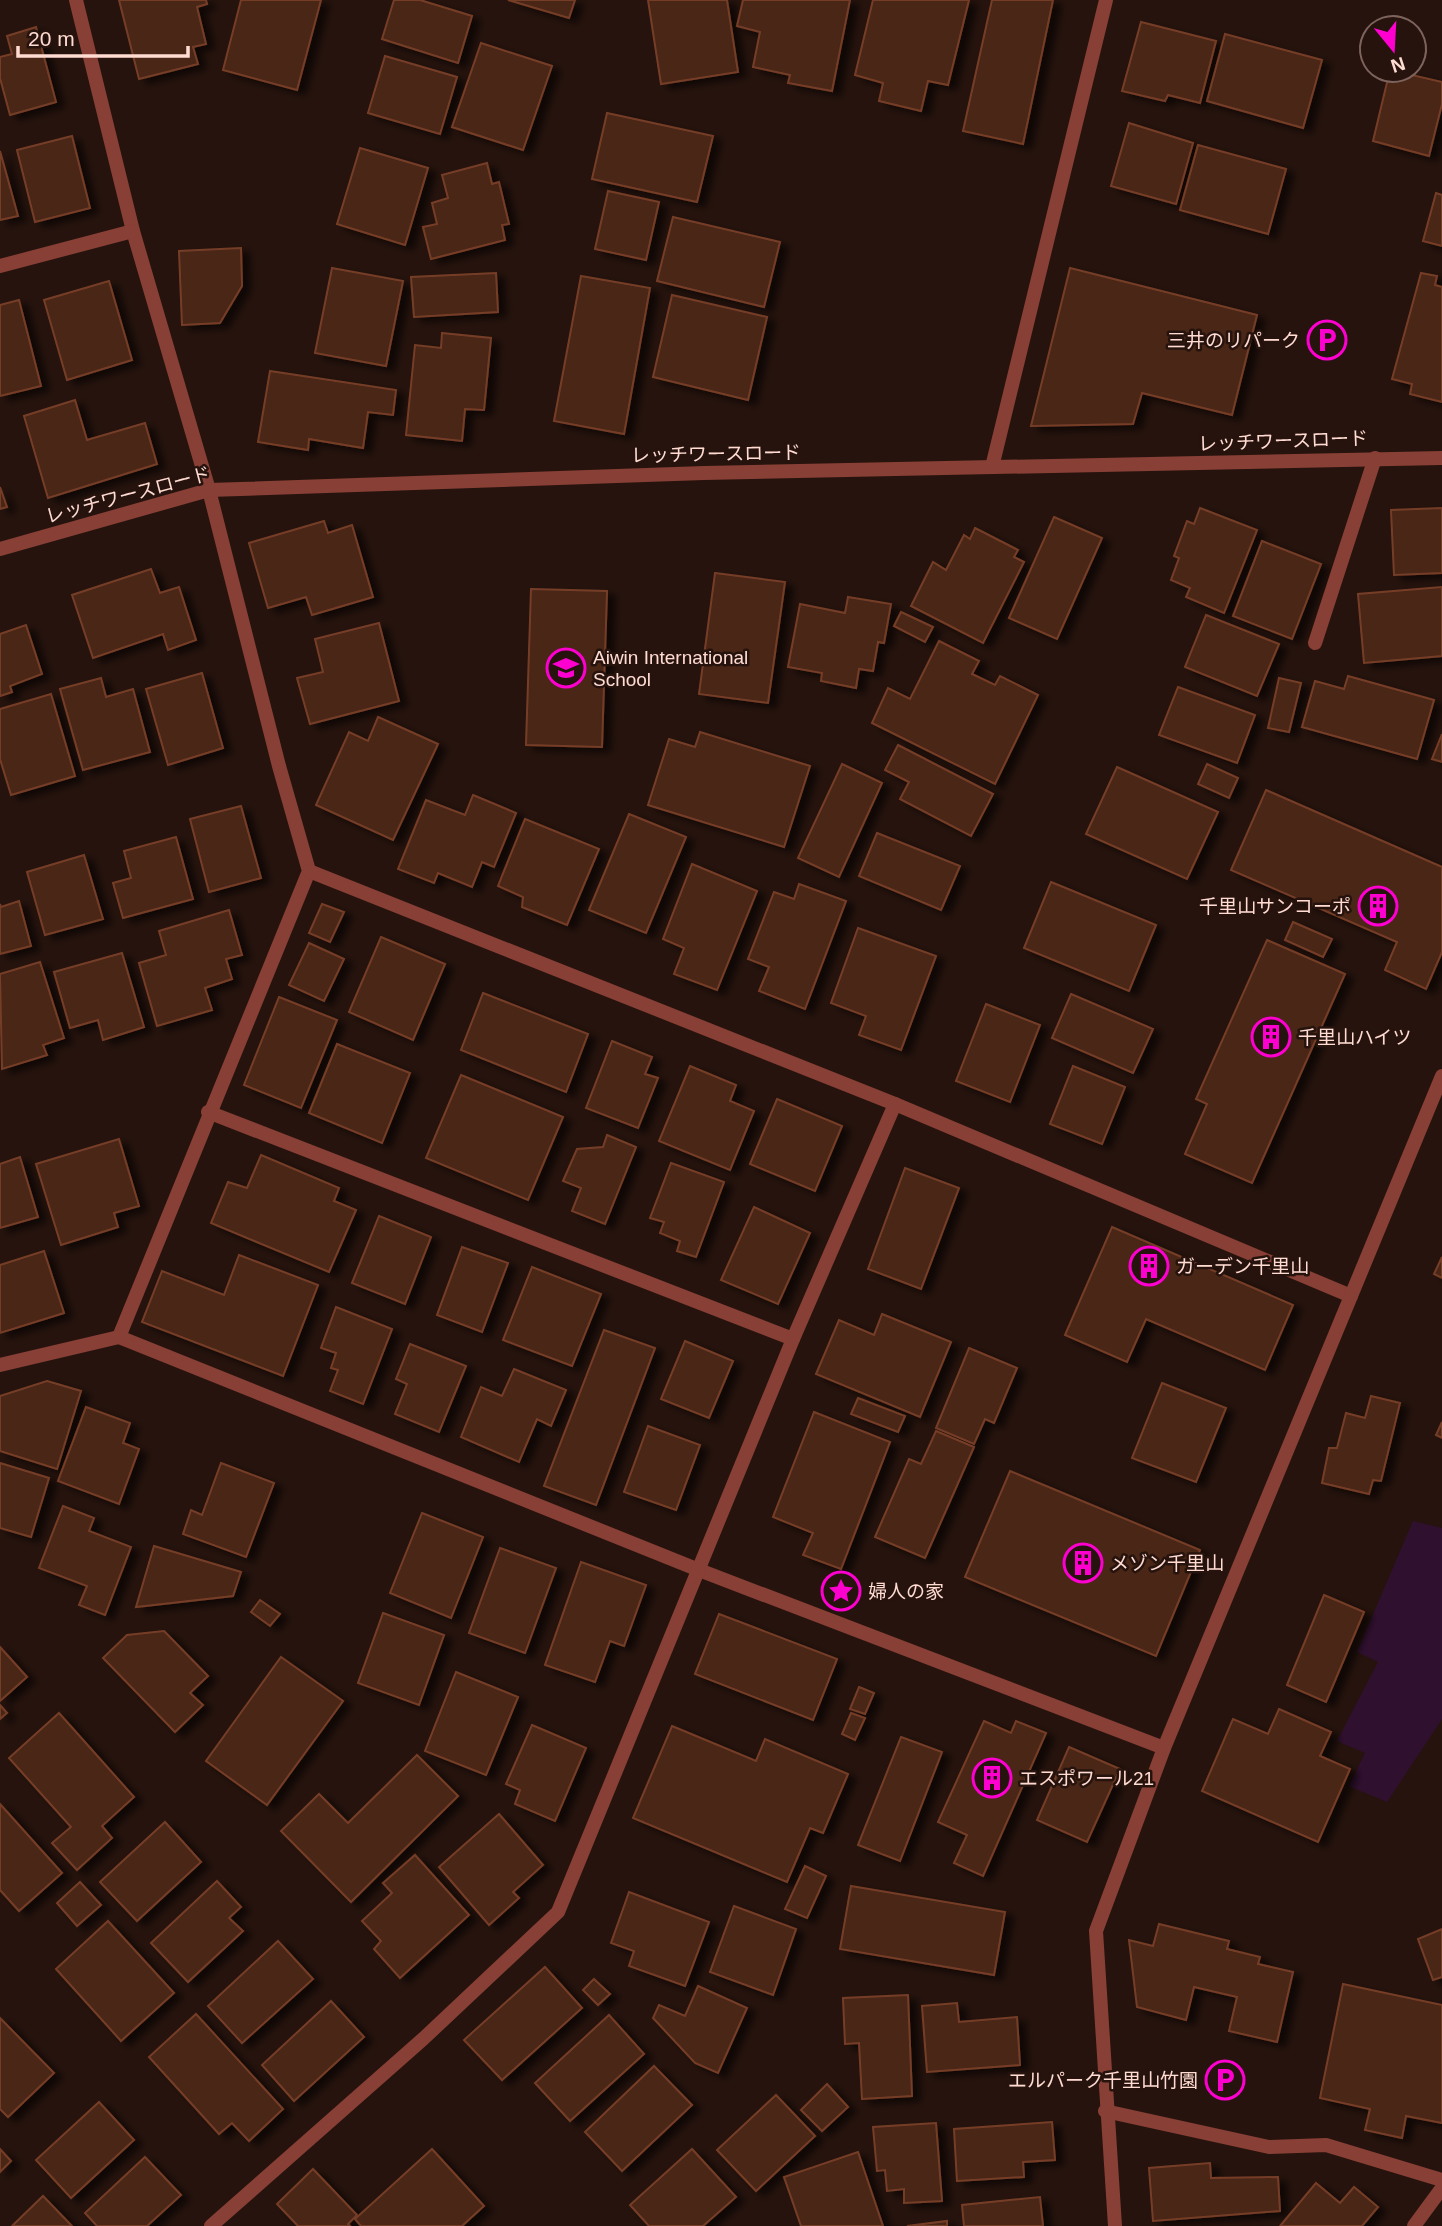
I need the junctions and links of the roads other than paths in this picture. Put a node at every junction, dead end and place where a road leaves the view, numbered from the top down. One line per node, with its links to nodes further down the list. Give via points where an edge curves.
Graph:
1 (76, 0): 3 (street)
2 (1106, 0): 7 (street)
3 (133, 230): 4 (street); 8 (street)
4 (0, 266)
5 (1375, 458): 6 (street, レッチワースロード); 7 (street, レッチワースロード); 10 (street)
6 (1442, 458)
7 (992, 467): 8 (street, レッチワースロード)
8 (209, 490): 9 (street, レッチワースロード); 11 (street)
9 (0, 549)
10 (1315, 643)
11 (309, 870): 13 (street); 14 (street)
12 (1442, 1076): 15 (street)
13 (895, 1104): 15 (street); 17 (street)
14 (208, 1112): 16 (street); 17 (street)
15 (1351, 1296): 20 (street)
16 (118, 1336): 18 (street); 19 (street)
17 (793, 1339): 19 (street)
18 (0, 1365)
19 (699, 1570): 20 (street); 24 (street, via 558,1912 423,2039)
20 (1164, 1748): 21 (street, via 1096,1931)
21 (1105, 2111): 22 (street, via 1269,2147 1326,2145); 25 (street)
22 (1442, 2180)
23 (1442, 2188): 26 (street)
24 (211, 2226)
25 (1115, 2226)
26 (1414, 2226)

